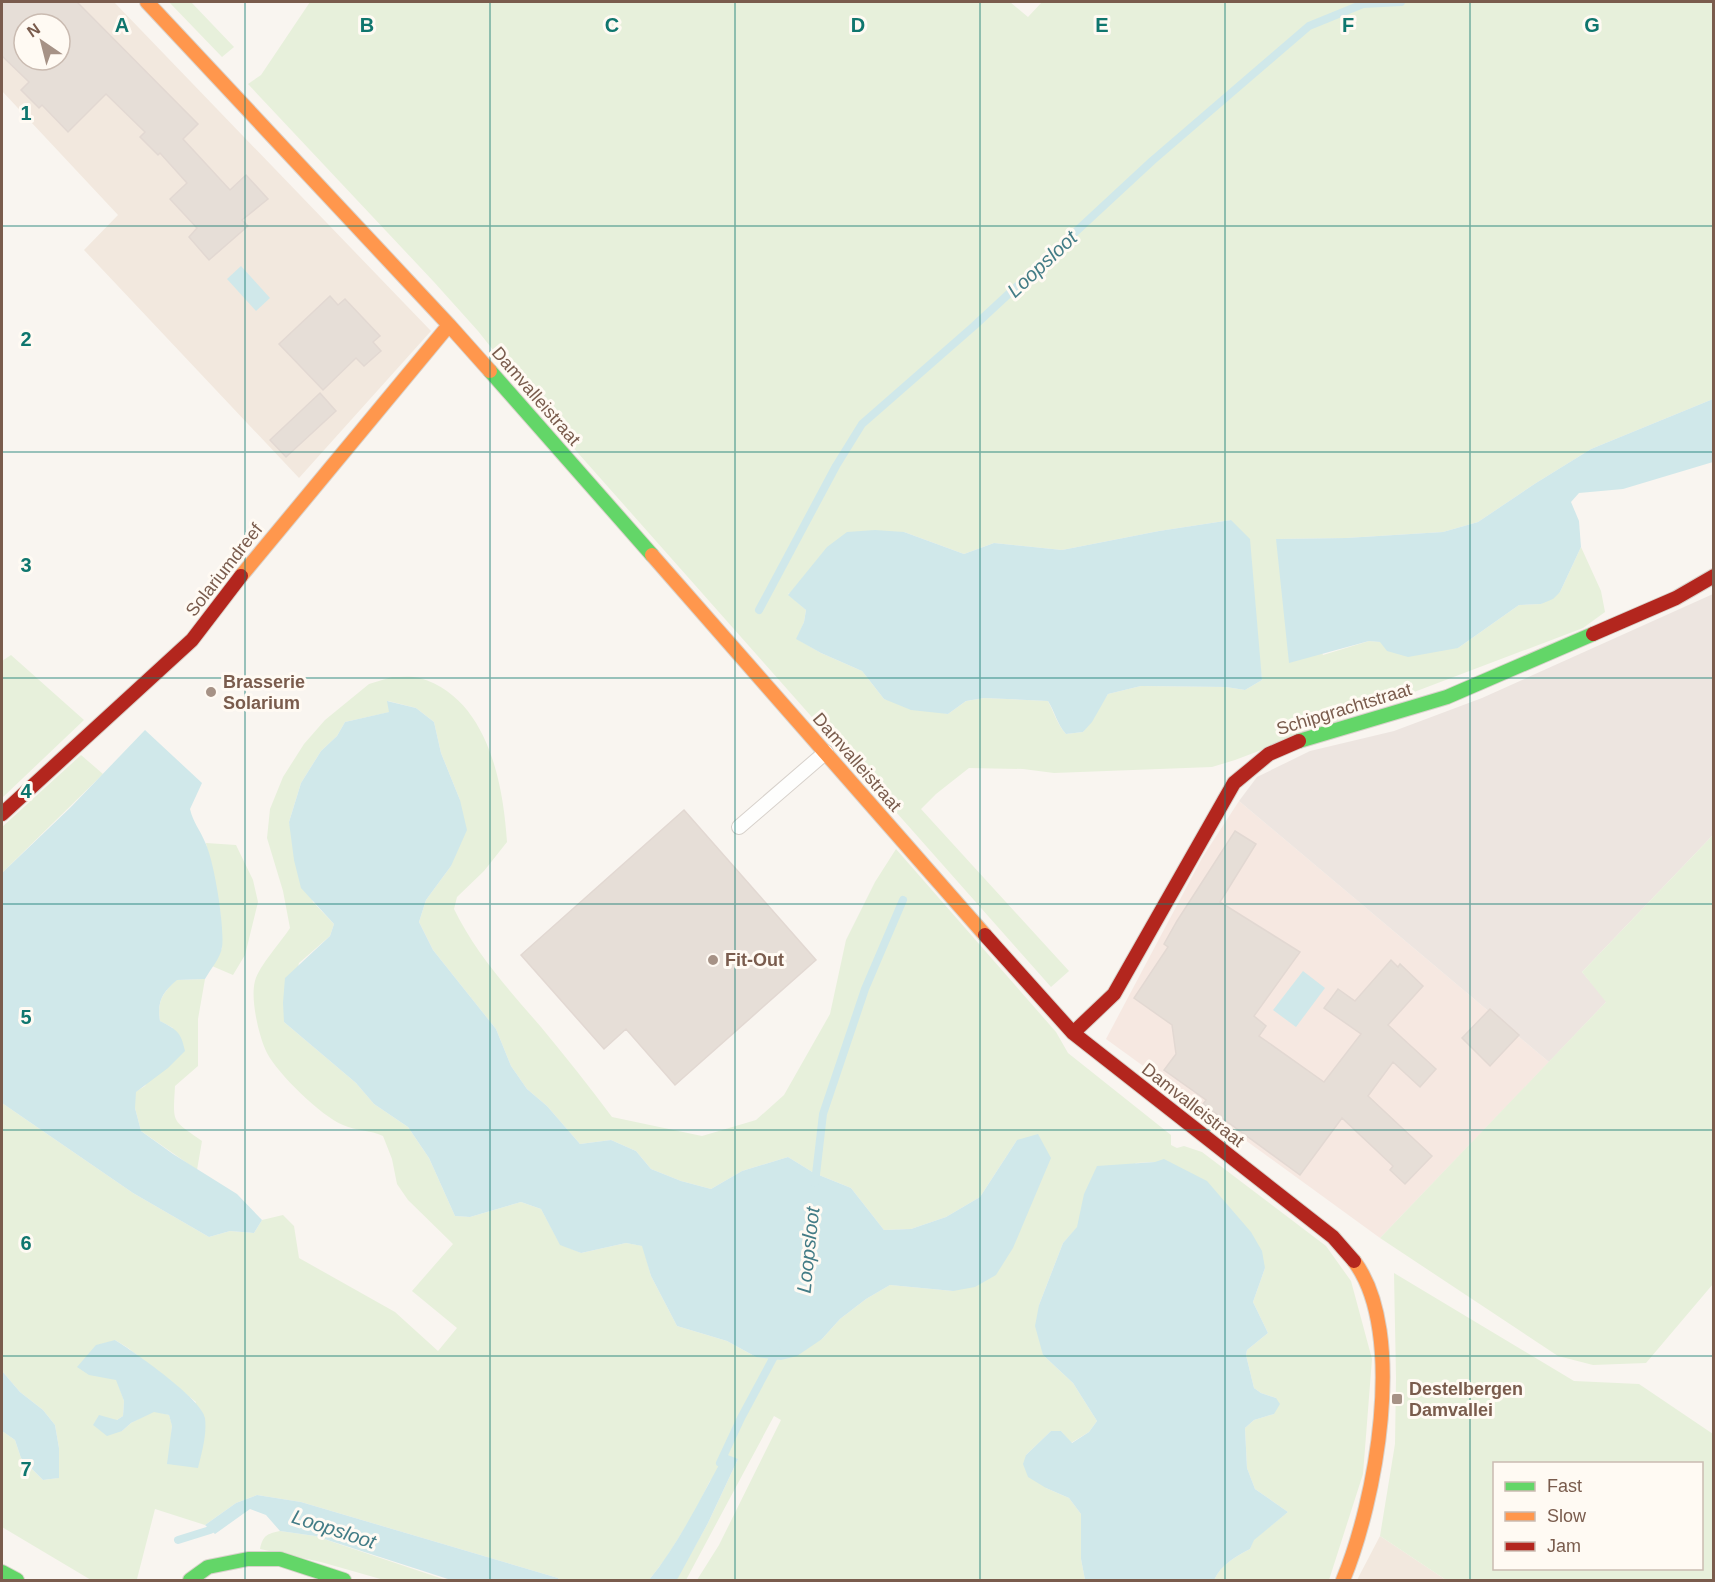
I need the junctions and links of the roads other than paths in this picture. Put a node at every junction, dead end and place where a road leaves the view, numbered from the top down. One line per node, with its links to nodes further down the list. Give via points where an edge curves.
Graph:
1 (147, 2): 2 (main road, Damvalleistraat)
2 (449, 325): 4 (main road, Damvalleistraat); 5 (main road, Solariumdreef, via 192,639)
3 (1713, 576): 7 (main road, Schipgrachtstraat, via 1676,598 1447,697 1272,751 1234,783 1114,994)
4 (826, 752): 6 (lane); 7 (main road, Damvalleistraat)
5 (2, 814)
6 (739, 828)
7 (1073, 1033): 12 (main road, Damvalleistraat, via 1333,1237 1349,1252 1368,1285 1381,1335 1383,1395 1359,1545)
8 (2, 1572): 9 (main road)
9 (17, 1581)
10 (190, 1581): 11 (main road, via 208,1568 248,1559 280,1559)
11 (344, 1581)
12 (1343, 1581)

